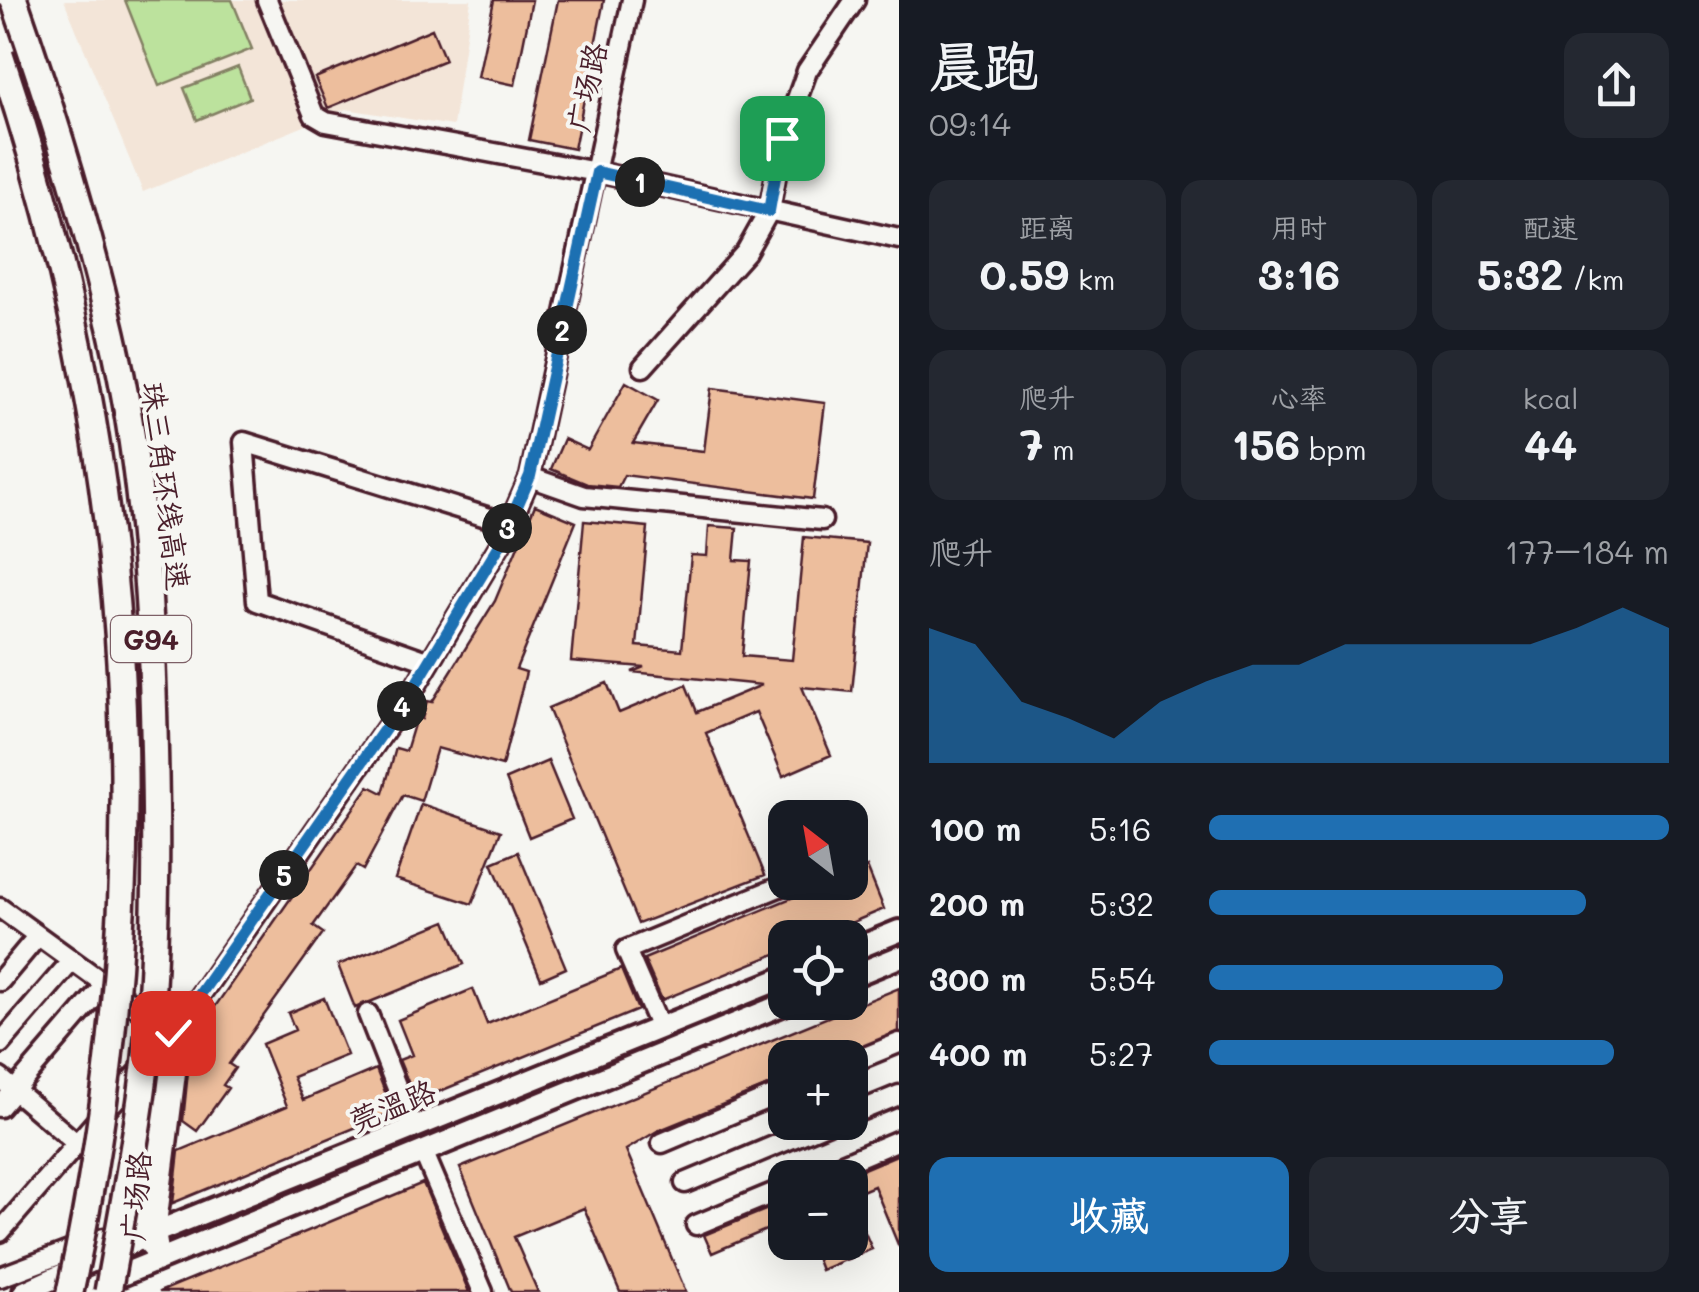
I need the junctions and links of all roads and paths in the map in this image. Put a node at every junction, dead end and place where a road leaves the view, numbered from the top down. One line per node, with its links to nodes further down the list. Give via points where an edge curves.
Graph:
1 (14, 0): 54 (highway, 珠三角环线高速 / G94, bridge, via 113,335 136,464 150,617 158,835 151,1004)
2 (267, 0): 6 (street, via 314,115 326,122)
3 (632, 0): 6 (street, 广场路)
4 (855, 0): 7 (street, via 807,71 782,138)
5 (0, 55): 52 (highway, 珠三角环线高速 / G94, bridge, via 51,214 80,342 119,617 127,836 116,997)
6 (597, 172): 7 (street); 10 (street, 广场路)
7 (769, 211): 8 (street); 9 (street, via 746,252)
8 (899, 239)
9 (643, 367)
10 (530, 476): 11 (street, via 584,496); 12 (street, 广场路)
11 (822, 520)
12 (509, 524): 13 (street, 广场路); 13 (street, via 244,442 256,601)
13 (430, 662): 28 (street, 广场路)
14 (768, 891): 27 (street, via 626,950)
15 (2, 913): 17 (street)
16 (899, 931): 18 (main road)
17 (36, 938): 20 (street); 22 (street)
18 (868, 944)
19 (899, 957): 21 (main road)
20 (70, 963): 24 (street); 30 (street)
21 (868, 970)
22 (0, 980)
23 (768, 985): 27 (main road, 莞温路)
24 (103, 987): 28 (street); 32 (street)
25 (768, 1011): 42 (main road, 莞温路)
26 (368, 1014): 37 (street)
27 (660, 1028): 37 (main road, 莞温路)
28 (173, 1033): 41 (street, 广场路); 48 (street, 广场路, via 179,1049)
29 (899, 1043): 31 (street)
30 (0, 1044)
31 (868, 1056)
32 (7, 1084): 35 (street); 41 (street)
33 (899, 1095): 36 (street)
34 (768, 1098): 40 (street)
35 (0, 1107)
36 (868, 1108)
37 (413, 1129): 48 (main road, 莞温路)
38 (787, 1140): 44 (street)
39 (899, 1140): 43 (street)
40 (662, 1142)
41 (76, 1144): 47 (street, 广场路)
42 (423, 1151): 49 (main road, 莞温路); 55 (street)
43 (852, 1160)
44 (684, 1182)
45 (768, 1195): 46 (street)
46 (696, 1224)
47 (0, 1232)
48 (150, 1235): 49 (street, 广场路); 50 (street, via 104,1238); 51 (main road, 莞温路)
49 (160, 1257): 53 (main road, 莞温路)
50 (0, 1277)
51 (24, 1292)
52 (70, 1292)
53 (80, 1292)
54 (108, 1292)
55 (483, 1292)

